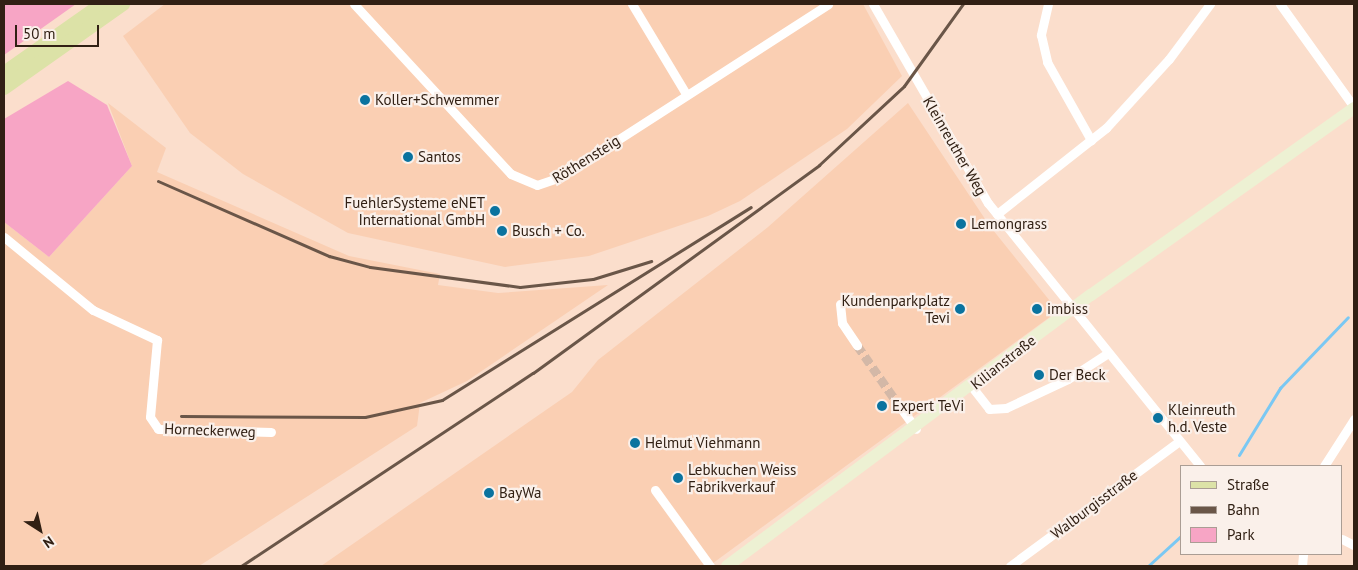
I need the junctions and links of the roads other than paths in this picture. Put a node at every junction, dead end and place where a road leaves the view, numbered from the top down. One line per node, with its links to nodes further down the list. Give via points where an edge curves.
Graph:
1 (102, 4): 10 (main road)
2 (123, 4): 11 (main road)
3 (354, 4): 12 (street, Röthensteig, via 508,171 525,182 537,185 555,180)
4 (632, 4): 12 (street)
5 (828, 4): 12 (street, Röthensteig)
6 (873, 4): 15 (street, Kleinreuther Weg)
7 (1048, 4): 14 (street, via 1041,35 1047,62)
8 (1210, 4): 14 (street, via 1169,60)
9 (1280, 4): 13 (street)
10 (4, 73)
11 (4, 88)
12 (686, 94)
13 (1354, 108): 18 (main road, Kilianstraße)
14 (1091, 140): 15 (street)
15 (997, 214): 18 (street, Kleinreuther Weg)
16 (4, 237): 25 (street, Horneckerweg, via 93,310 157,340 150,417 158,429)
17 (840, 304): 19 (street, via 842,324)
18 (1073, 310): 20 (street, Kleinreuther Weg); 21 (main road, Kilianstraße)
19 (857, 345)
20 (1108, 353): 21 (street, via 1068,379 1006,408 989,408); 26 (street, Kleinreuther Weg)
21 (972, 387): 24 (main road, Kilianstraße)
22 (903, 411): 24 (street)
23 (1354, 419): 28 (street)
24 (916, 429): 31 (main road, Kilianstraße)
25 (271, 432)
26 (1178, 442): 27 (street, Kleinreuther Weg); 32 (street, Walburgisstraße)
27 (1199, 465)
28 (1325, 465)
29 (655, 490): 30 (street)
30 (710, 566)
31 (727, 566)
32 (1010, 566)

